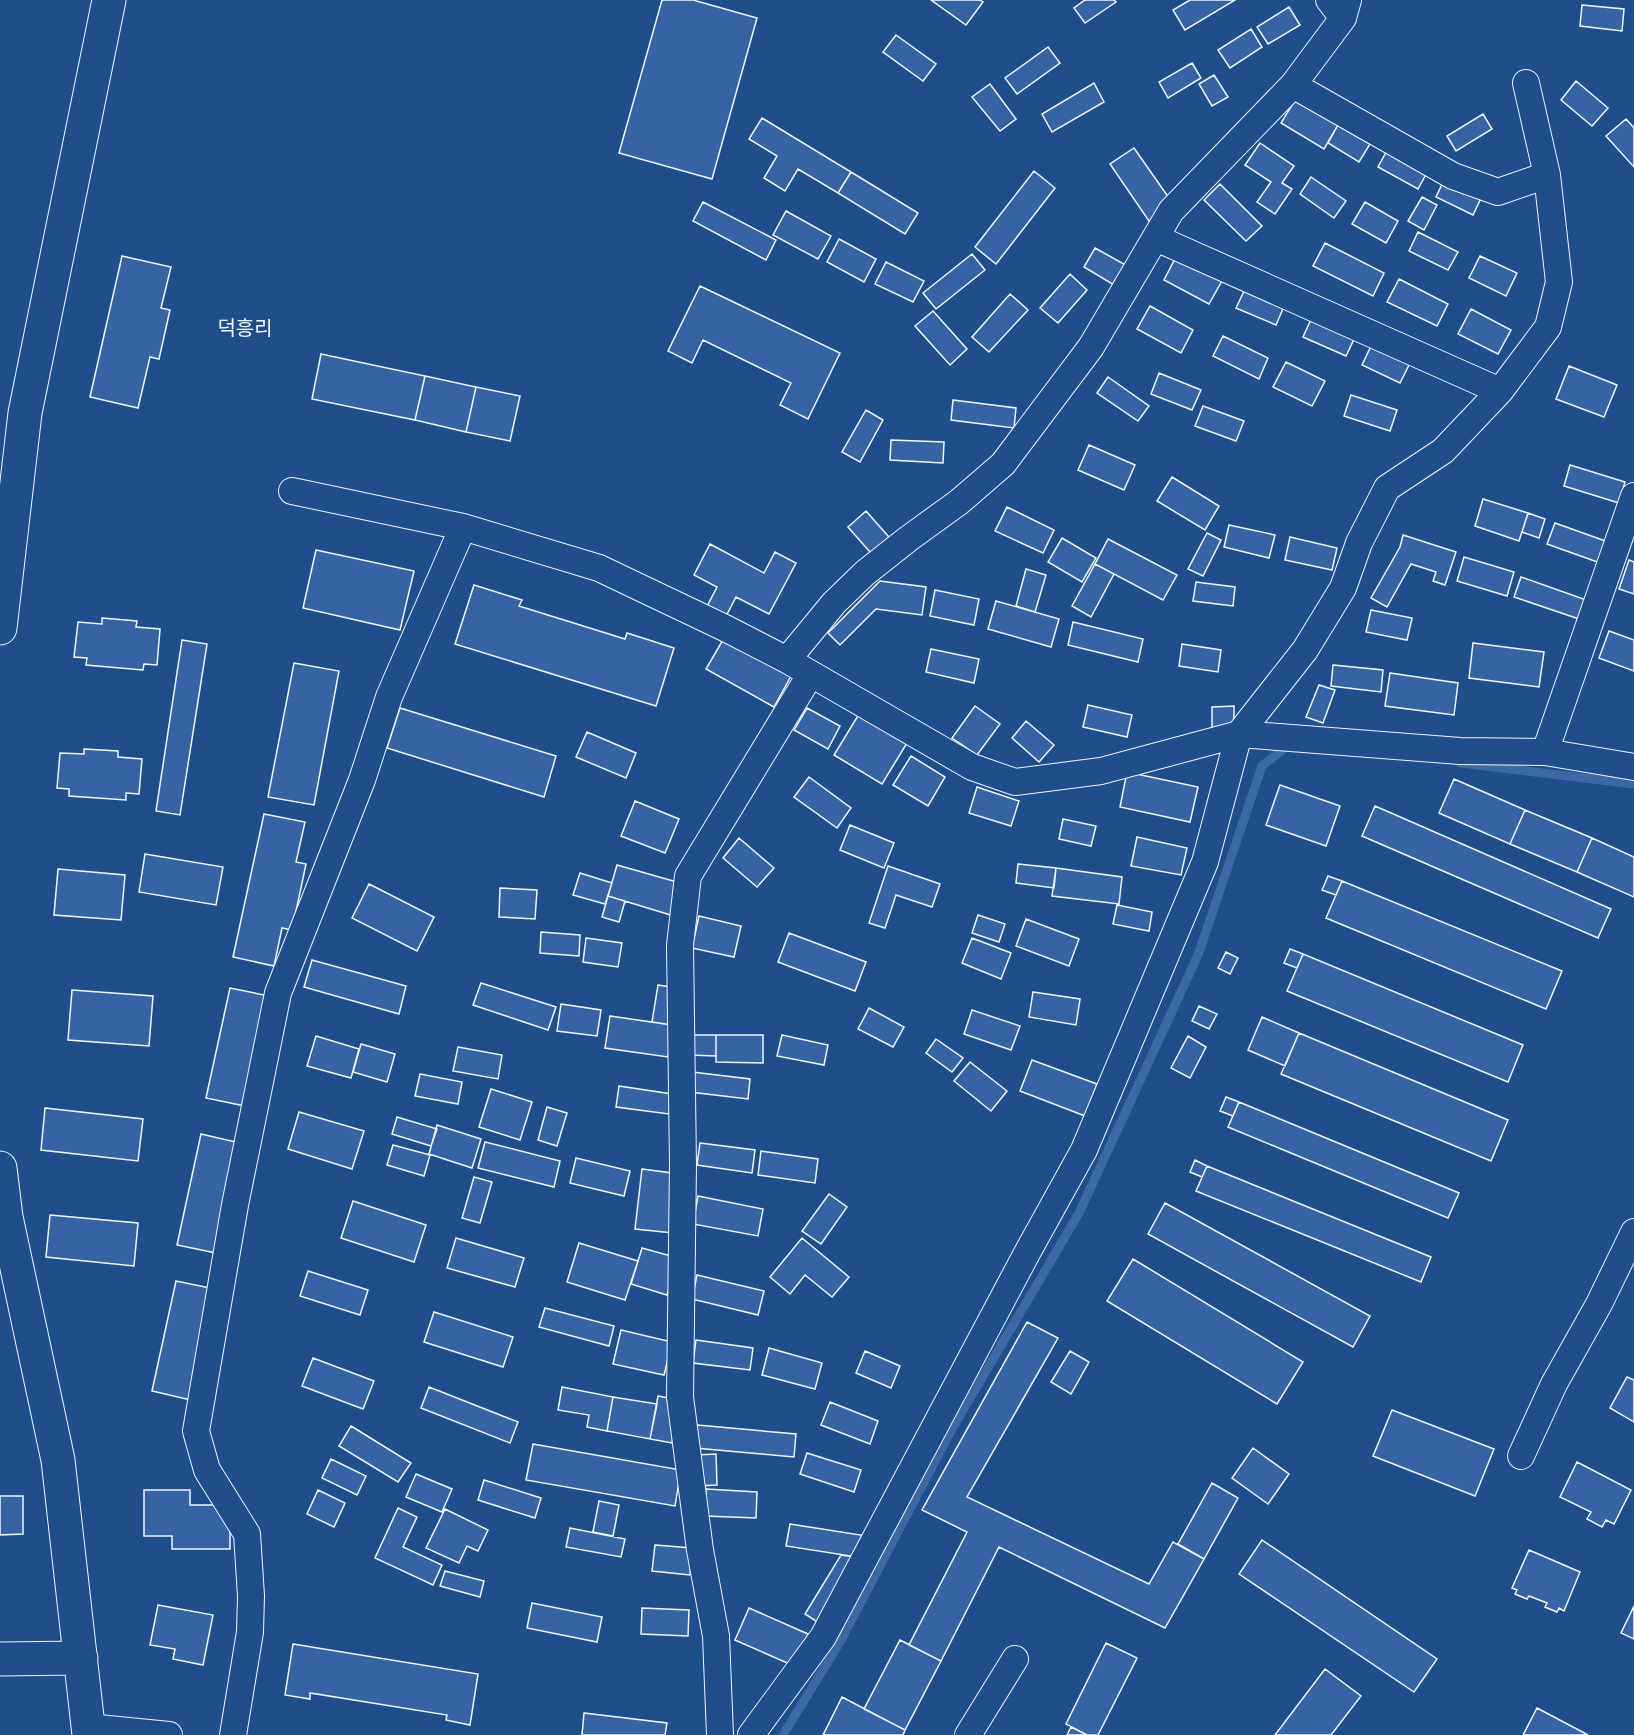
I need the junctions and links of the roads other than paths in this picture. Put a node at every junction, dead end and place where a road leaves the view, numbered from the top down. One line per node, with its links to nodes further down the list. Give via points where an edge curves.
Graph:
1 (110, 0): 11 (street, via 25,413)
2 (1340, 6): 4 (street)
3 (1527, 83): 5 (street)
4 (1293, 85): 5 (street, via 1453,176 1498,192); 6 (street, via 1172,211)
5 (1547, 175): 7 (street, via 1559,282 1548,327)
6 (1156, 238): 7 (street); 12 (street, via 1092,347 1003,464 865,573 834,603)
7 (1500, 391): 14 (street, via 1443,451 1388,488 1359,543 1343,588 1305,650)
8 (292, 491): 10 (street)
9 (1634, 496): 15 (street)
10 (463, 527): 12 (street, via 599,568); 25 (street, via 389,697 362,780 278,993 235,1205 196,1431 207,1470 247,1534 250,1632)
11 (0, 628)
12 (787, 660): 13 (street)
13 (810, 675): 14 (street, via 972,766 1015,782 1101,771); 26 (street, via 688,876 680,945 680,1396 700,1550 716,1636)
14 (1239, 734): 15 (street, via 1460,751); 27 (street, via 1205,862 1084,1150 823,1637)
15 (1545, 752): 16 (street)
16 (1634, 766)
17 (0, 1168): 20 (street, via 6,1217 58,1460)
18 (1634, 1232): 19 (street)
19 (1521, 1456)
20 (81, 1658): 21 (street); 23 (street)
21 (0, 1659)
22 (1015, 1659): 28 (street)
23 (89, 1731): 24 (street)
24 (169, 1735)
25 (233, 1735)
26 (720, 1735)
27 (751, 1735)
28 (968, 1735)

